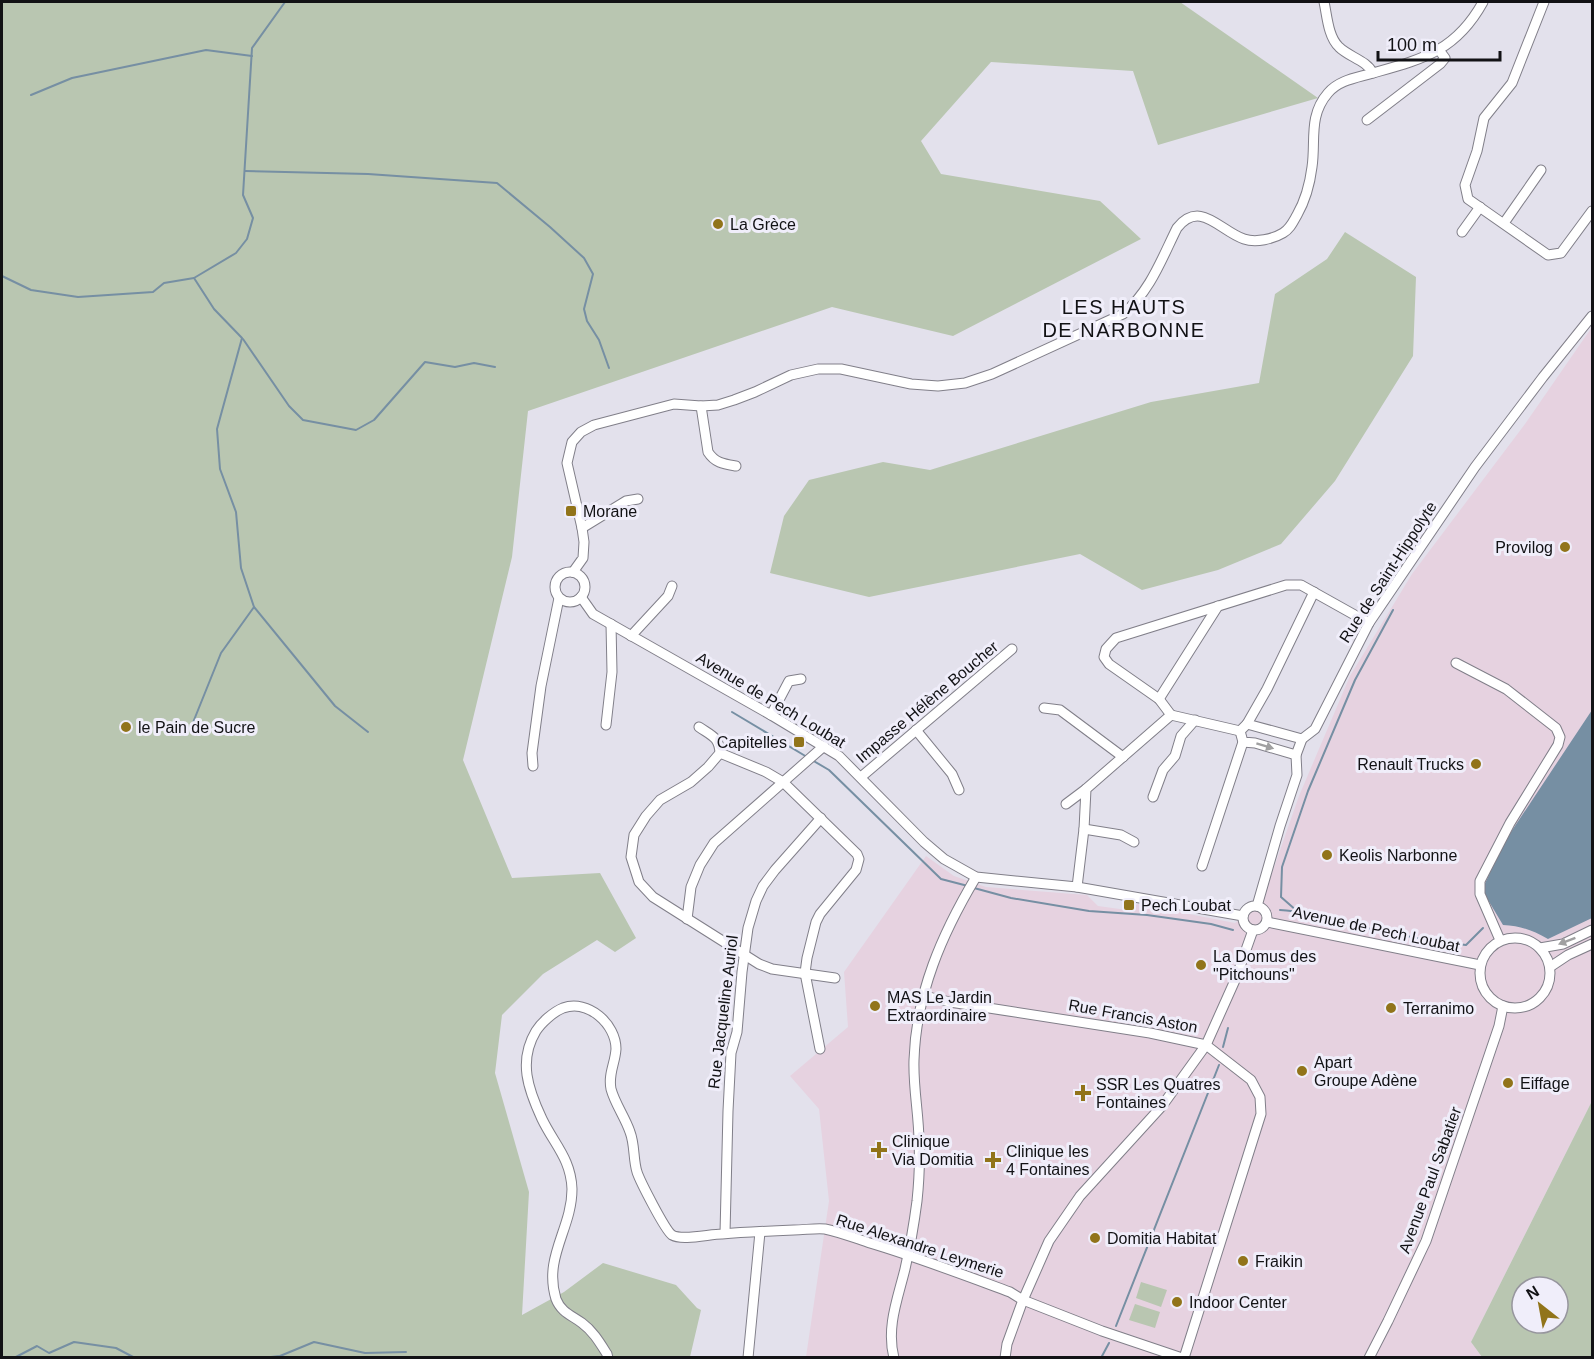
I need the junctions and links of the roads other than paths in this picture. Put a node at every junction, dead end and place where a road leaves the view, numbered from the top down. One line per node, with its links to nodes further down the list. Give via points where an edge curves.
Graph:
1 (1324, 2): 5 (street, via 1334,41)
2 (1483, 2): 4 (street, via 1460,34)
3 (1544, 2): 8 (street, via 1512,83 1485,118 1466,185 1468,199)
4 (1439, 50): 5 (street); 6 (street, via 1445,58 1440,64)
5 (1373, 73): 13 (street, via 1342,82 1320,107 1315,119 1310,176 1299,212 1289,229 1259,241 1244,239 1198,215 1188,218 1177,228 1140,299 1123,314 965,383 911,384 841,369 818,369 791,375 734,400)
6 (1367, 120)
7 (1540, 170): 10 (street)
8 (1480, 207): 10 (street); 11 (street)
9 (1593, 211): 10 (street, via 1561,253 1548,255)
10 (1504, 223)
11 (1462, 232)
12 (1593, 316): 23 (street, Rue de Saint-Hippolyte, via 1475,468)
13 (700, 406): 14 (street, via 708,452 719,463); 16 (street, via 674,404 581,432 572,442 567,463)
14 (736, 466)
15 (638, 499): 16 (street, via 626,501)
16 (582, 528): 17 (street, via 583,558)
17 (573, 572): 20 (street, via 584,582); 21 (street, via 561,575 556,582)
18 (672, 585): 25 (street, via 668,596)
19 (1314, 592): 22 (street, via 1301,585 1286,585); 23 (street); 34 (street)
20 (581, 597): 21 (street, via 573,602); 24 (street, Avenue de Pech Loubat, via 593,614)
21 (560, 598): 45 (street, via 541,686)
22 (1218, 606): 29 (street); 29 (street, via 1116,638 1106,649 1104,657 1109,664)
23 (1369, 623): 39 (street, Rue de Saint-Hippolyte, via 1315,729)
24 (611, 624): 25 (street, Avenue de Pech Loubat); 35 (street, via 612,672)
25 (632, 636): 31 (street, Avenue de Pech Loubat)
26 (1012, 649): 37 (street, Impasse Hélène Boucher)
27 (1456, 663): 64 (street, via 1506,689 1557,729 1560,736 1480,881 1480,894)
28 (801, 679): 31 (street, via 789,681)
29 (1159, 699): 32 (street)
30 (1044, 708): 44 (street, via 1060,710)
31 (771, 715): 41 (street, Avenue de Pech Loubat)
32 (1171, 715): 33 (street); 44 (street)
33 (1195, 720): 38 (street); 50 (street, via 1181,736)
34 (1247, 724): 38 (street); 39 (street)
35 (606, 725)
36 (699, 727): 42 (street, via 716,739)
37 (916, 730): 46 (street, Impasse Hélène Boucher); 49 (street, via 952,774)
38 (1240, 731): 40 (street)
39 (1302, 739): 43 (street, Rue de Saint-Hippolyte)
40 (1243, 742): 43 (street, one-way to 43); 55 (street)
41 (824, 746): 46 (street, Avenue de Pech Loubat); 47 (street)
42 (720, 753): 47 (street); 60 (street, via 691,782 660,800 634,835 631,857 639,882 653,897)
43 (1296, 755): 58 (street, Rue de Saint-Hippolyte, via 1298,775)
44 (1123, 757): 48 (street)
45 (533, 766)
46 (861, 777): 56 (street, Avenue de Pech Loubat, via 924,842)
47 (783, 782): 52 (street); 60 (street, via 714,843 699,865 691,887)
48 (1086, 789): 51 (street); 53 (street)
49 (959, 790)
50 (1153, 797)
51 (1066, 804)
52 (821, 818): 67 (street, Rue Jacqueline Auriol, via 763,886 748,928); 70 (street, via 859,859 856,870 816,922)
53 (1084, 830): 54 (street, via 1121,835); 57 (street)
54 (1134, 842)
55 (1202, 866)
56 (974, 881): 57 (street, Avenue de Pech Loubat); 72 (street, via 946,932 928,975)
57 (1077, 887): 59 (street, Avenue de Pech Loubat)
58 (1257, 906): 59 (street, via 1246,909); 61 (street, via 1266,913)
59 (1243, 916): 62 (street, via 1244,923)
60 (687, 919): 67 (street)
61 (1267, 922): 62 (street, via 1263,928); 68 (street, Avenue de Pech Loubat)
62 (1253, 930): 74 (street)
63 (1593, 930): 66 (street, one-way to 66, via 1563,944)
64 (1500, 940): 66 (street, via 1521,938); 68 (street, via 1491,946)
65 (1593, 944): 69 (street)
66 (1540, 948): 69 (street)
67 (744, 956): 70 (street, via 772,969); 77 (street, Rue Jacqueline Auriol, via 737,1032 731,1053)
68 (1480, 965): 73 (street, via 1481,985 1486,994)
69 (1550, 967): 73 (street, via 1550,979 1537,1000 1527,1006)
70 (804, 973): 71 (street); 75 (street)
71 (835, 978)
72 (924, 996): 74 (street, Rue Francis Aston); 78 (street, via 914,1060 920,1142)
73 (1503, 1006): 85 (street, Avenue Paul Sabatier, via 1430,1233)
74 (1206, 1045): 79 (street, via 1162,1106 1069,1211 1049,1241); 84 (street, Rue Francis Aston, via 1251,1080 1260,1097 1261,1114)
75 (820, 1049)
76 (760, 1232): 77 (street, Rue Alexandre Leymerie); 78 (street, Rue Alexandre Leymerie, via 825,1229); 81 (street)
77 (725, 1233): 80 (street, Rue Alexandre Leymerie, via 681,1237 664,1226 637,1174 633,1141 613,1096 610,1074 616,1050 612,1032 604,1020 586,1008 562,1008 552,1015 538,1027 525,1058 526,1077 543,1120 562,1150 572,1187 570,1211 552,1269 554,1289 565,1313 596,1336)
78 (909, 1254): 79 (street, Rue Alexandre Leymerie); 82 (street, via 891,1330)
79 (1023, 1300): 83 (street); 84 (street, Rue Alexandre Leymerie)
80 (608, 1358)
81 (748, 1358)
82 (894, 1358)
83 (1005, 1358)
84 (1183, 1358)
85 (1369, 1358)

